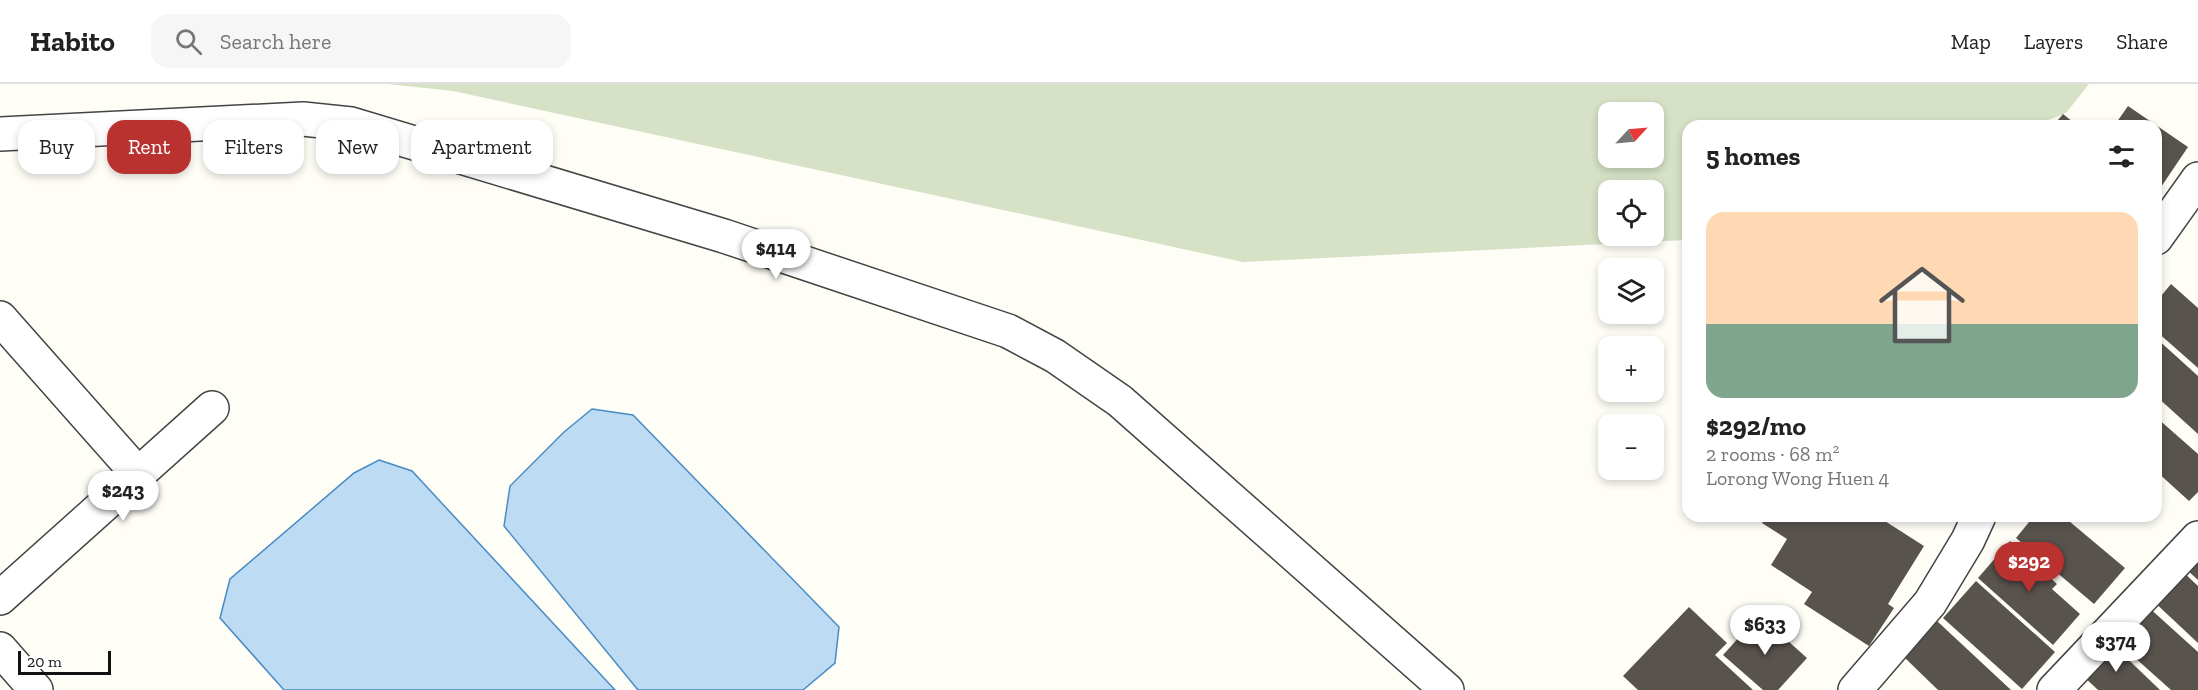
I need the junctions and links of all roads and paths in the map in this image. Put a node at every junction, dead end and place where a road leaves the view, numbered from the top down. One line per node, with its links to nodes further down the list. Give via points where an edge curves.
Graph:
1 (0, 134): 12 (street, via 303,119 351,124 724,236 1008,331 1120,401)
2 (2198, 179): 3 (street)
3 (2162, 229)
4 (0, 318): 6 (street)
5 (212, 408): 6 (street)
6 (138, 474): 9 (street)
7 (1976, 522): 13 (street, via 1930,603)
8 (2198, 537): 14 (street)
9 (0, 598)
10 (0, 649): 11 (street)
11 (36, 690)
12 (1447, 690)
13 (1855, 690)
14 (2054, 690)

